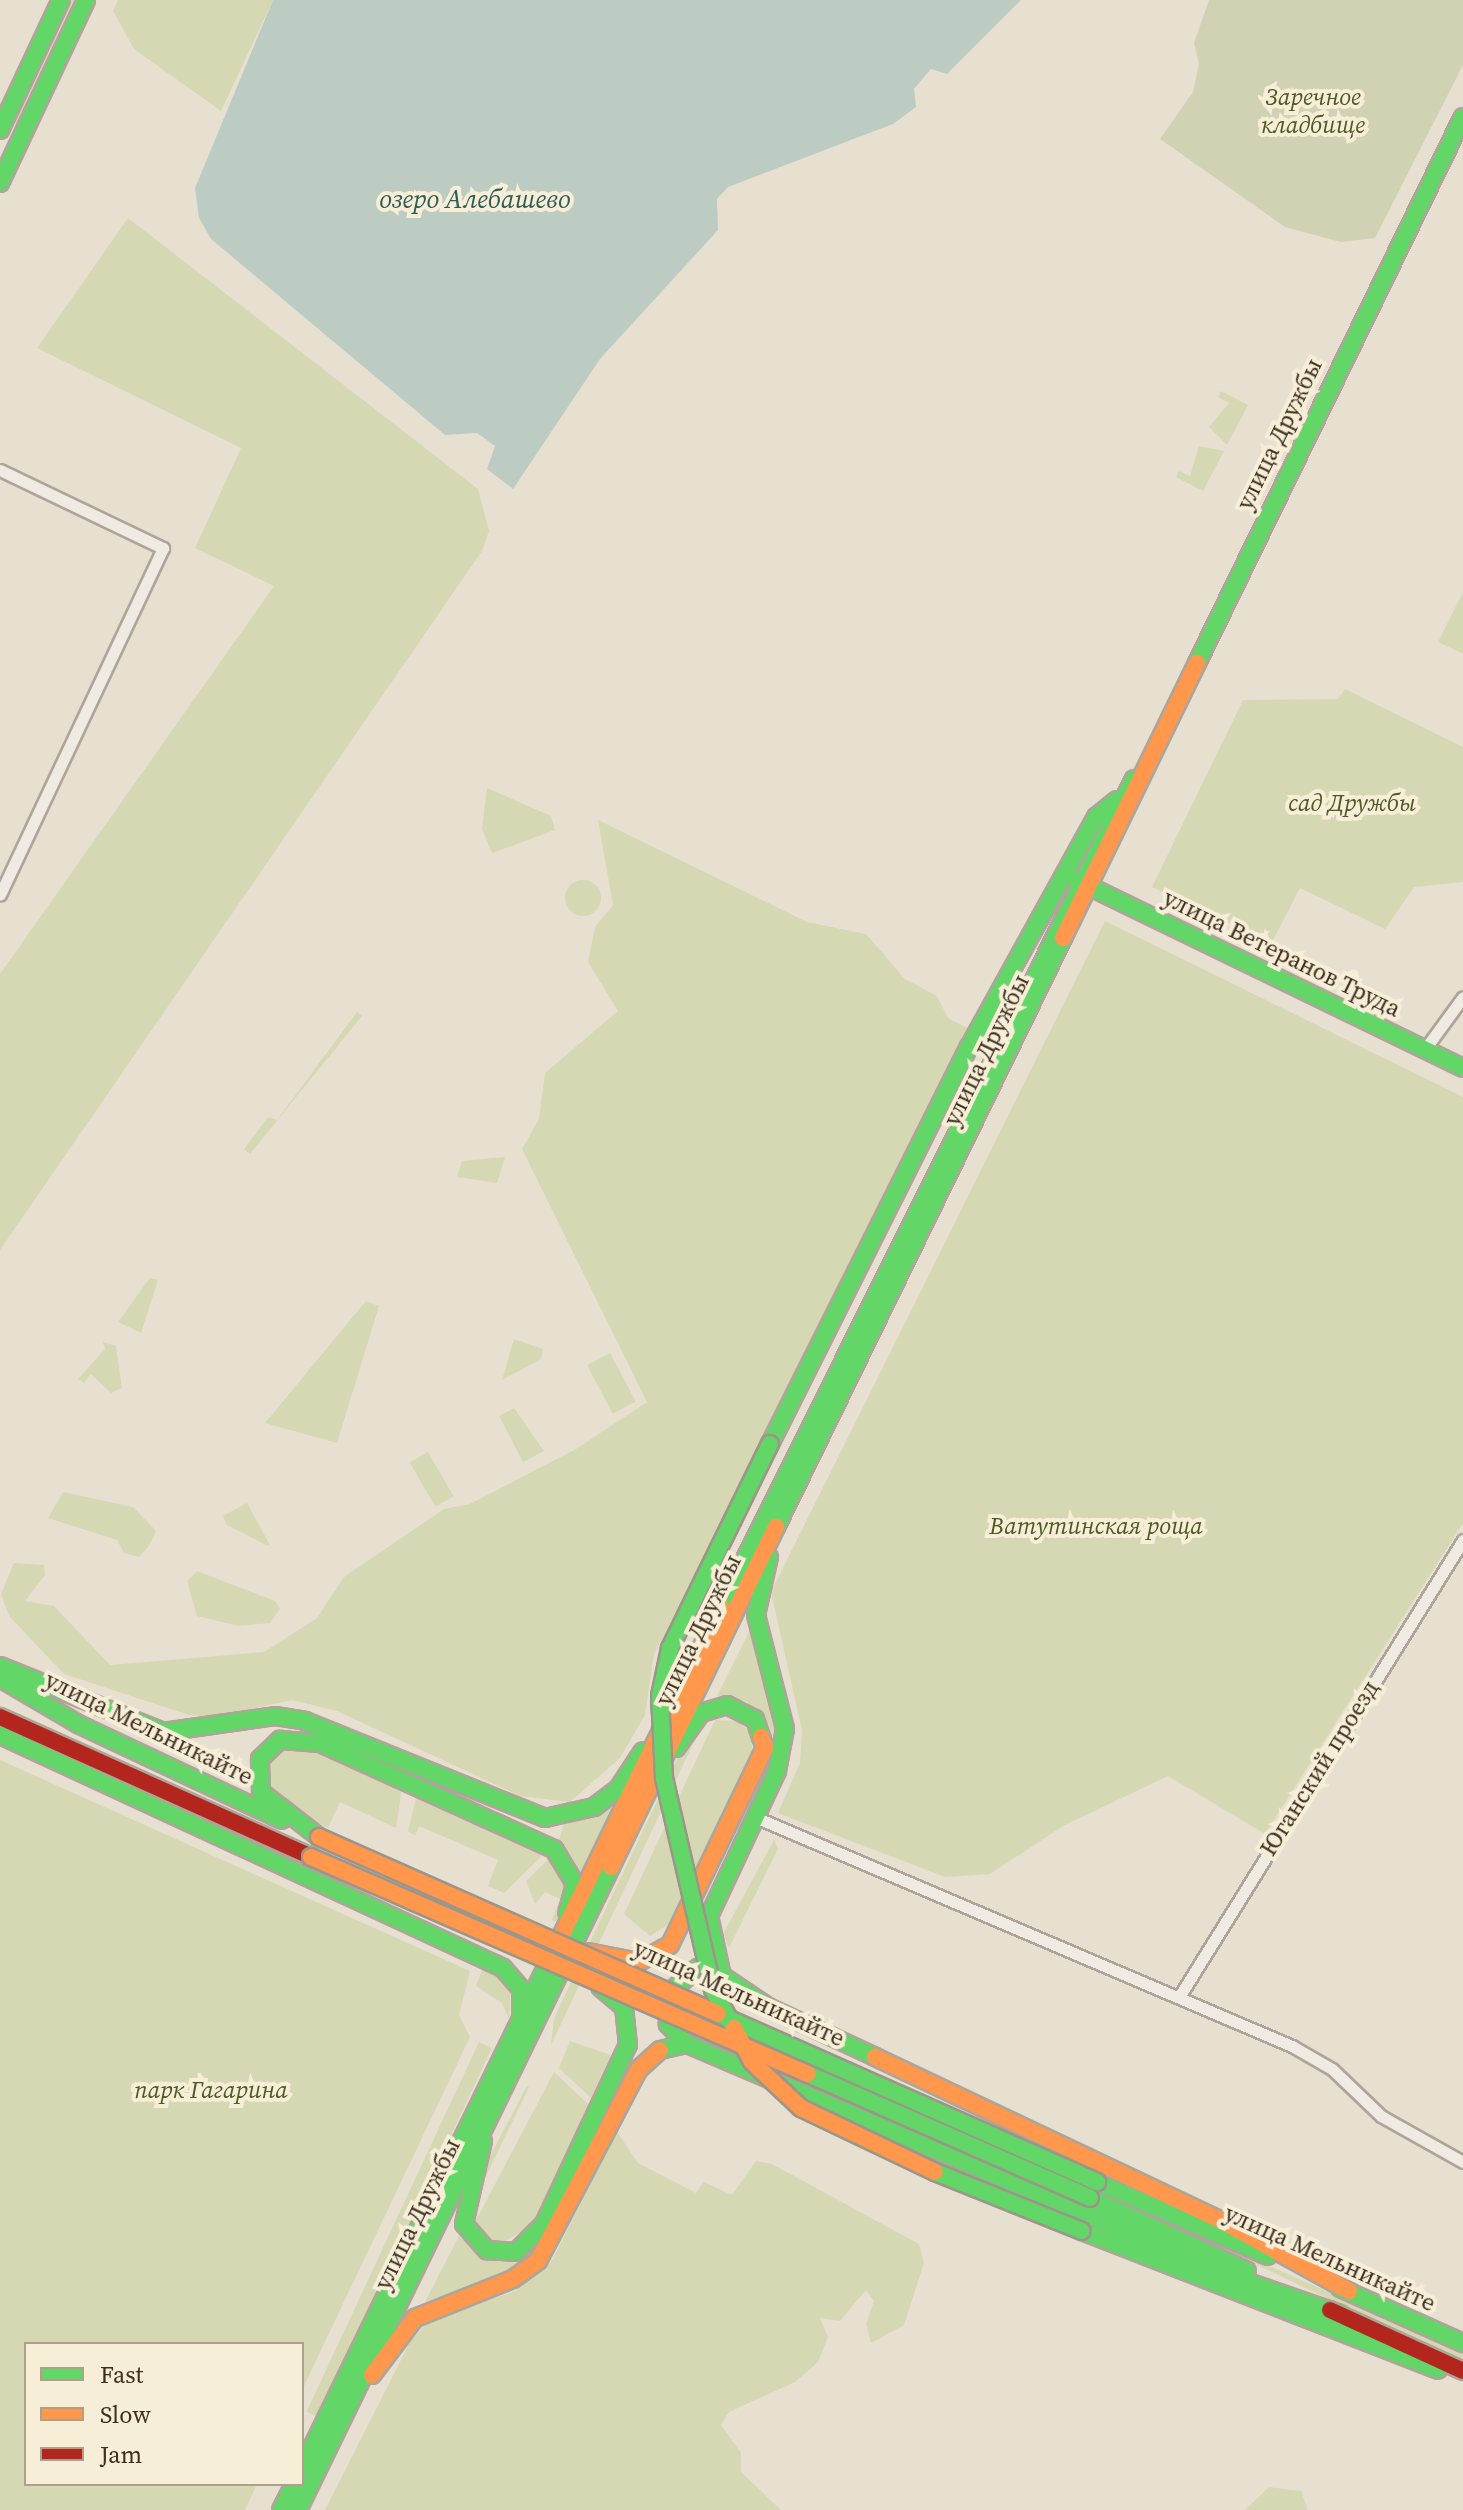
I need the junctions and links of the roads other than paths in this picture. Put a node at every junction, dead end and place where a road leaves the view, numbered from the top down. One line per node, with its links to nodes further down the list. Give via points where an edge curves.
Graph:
1 (61, 0): 4 (main road)
2 (86, 0): 5 (main road)
3 (1463, 117): 7 (main road, улица Дружбы)
4 (0, 130)
5 (0, 183)
6 (0, 470): 11 (street, via 163,548)
7 (1140, 772): 8 (main road, улица Дружбы); 10 (main road, улица Дружбы)
8 (1117, 800): 9 (main road, via 1096,817); 10 (main road, улица Дружбы)
9 (1062, 874): 10 (main road, улица Ветеранов Труда); 39 (main road, bridge, via 670,1648 660,1696 664,1778 713,1990 752,2062 801,2108 873,2147)
10 (1086, 885): 13 (main road, улица Ветеранов Труда); 15 (main road, улица Дружбы); 19 (main road, улица Дружбы)
11 (0, 895)
12 (1463, 997): 13 (street)
13 (1425, 1049): 14 (main road, улица Ветеранов Труда)
14 (1463, 1068)
15 (790, 1498): 22 (main road, улица Дружбы); 23 (main road, via 756,1599 758,1636 785,1729 777,1771)
16 (1463, 1540): 29 (street, Юганский проезд)
17 (0, 1666): 19 (main road, via 163,1732 275,1716 305,1721 545,1818 575,1815 618,1789)
18 (0, 1678): 24 (main road, улица Мельникайте, via 78,1724)
19 (679, 1698): 25 (main road, улица Дружбы)
20 (0, 1717): 27 (main road, улица Мельникайте, bridge)
21 (0, 1735): 30 (main road, via 503,1968 521,1989)
22 (643, 1800): 26 (main road, bridge, via 694,1720 718,1706 737,1707 755,1719 765,1748 730,1829 660,1955 625,1962); 32 (main road, улица Дружбы)
23 (755, 1817): 28 (main road, via 709,1916); 29 (street)
24 (319, 1837): 25 (main road, via 261,1792 260,1759 280,1740 320,1743 554,1849 575,1884); 26 (main road, улица Мельникайте, bridge)
25 (557, 1947): 30 (main road, улица Дружбы)
26 (588, 1952): 34 (main road, улица Мельникайте, bridge)
27 (580, 1972): 32 (main road, bridge, via 624,2007 631,2030 535,2238 503,2254 473,2241 463,2219); 34 (main road, улица Мельникайте, bridge)
28 (722, 1976): 31 (main road, via 698,1968 670,1992 668,2024); 35 (main road, via 768,2007 1210,2216)
29 (1179, 1997): 33 (street, via 1332,2069 1381,2116)
30 (521, 2019): 41 (main road, улица Дружбы)
31 (687, 2044): 36 (main road, via 1236,2278); 40 (main road, via 661,2049 639,2069 538,2261 402,2329)
32 (486, 2128): 40 (main road, улица Дружбы)
33 (1463, 2162)
34 (1093, 2190): 35 (main road, улица Мельникайте); 36 (main road, улица Мельникайте)
35 (1349, 2291): 37 (main road, улица Мельникайте)
36 (1340, 2314): 38 (main road, улица Мельникайте)
37 (1463, 2343)
38 (1463, 2371)
39 (1463, 2377)
40 (343, 2420): 44 (main road, улица Дружбы)
41 (304, 2464)
42 (293, 2486): 43 (main road)
43 (281, 2510)
44 (298, 2510)

